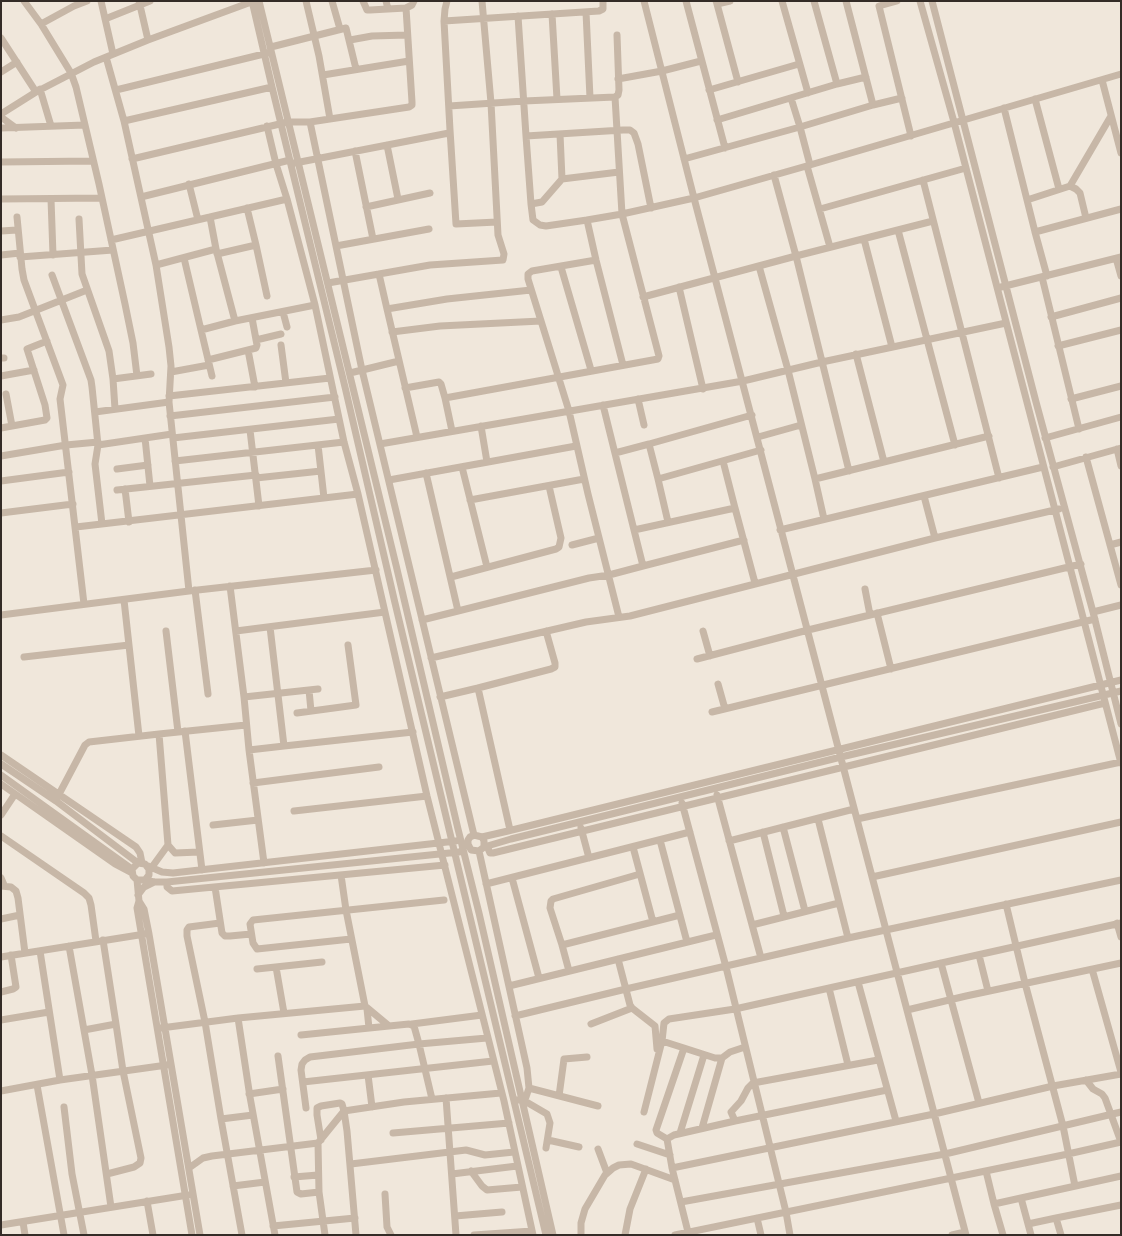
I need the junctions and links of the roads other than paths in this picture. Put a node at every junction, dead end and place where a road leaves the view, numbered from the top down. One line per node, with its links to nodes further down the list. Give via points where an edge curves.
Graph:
1 (24, 1): 35 (street)
2 (87, 1): 25 (street)
3 (101, 1): 33 (street)
4 (150, 1): 23 (street)
5 (254, 1): 41 (street); 43 (street)
6 (306, 1): 37 (street)
7 (332, 1): 36 (street)
8 (363, 1): 28 (street, via 366,10)
9 (386, 1): 28 (street)
10 (414, 1): 27 (street)
11 (447, 1): 34 (street)
12 (482, 1): 32 (street)
13 (603, 1): 29 (street, via 603,9)
14 (644, 1): 50 (street)
15 (686, 1): 47 (street)
16 (730, 1): 24 (street)
17 (782, 1): 48 (street)
18 (814, 1): 59 (street)
19 (846, 1): 55 (street)
20 (897, 1): 26 (street)
21 (920, 1): 83 (street)
22 (932, 1): 80 (street)
23 (140, 3): 33 (street); 41 (street)
24 (717, 3): 58 (street)
25 (73, 4): 35 (street)
26 (878, 4): 68 (street)
27 (406, 8): 28 (street); 38 (street)
28 (388, 9)
29 (586, 12): 30 (street); 66 (street)
30 (552, 14): 31 (street); 70 (street)
31 (518, 16): 32 (street); 71 (street)
32 (483, 18): 34 (street); 72 (street)
33 (106, 19): 44 (street)
34 (444, 21): 74 (street)
35 (41, 24): 52 (street)
36 (340, 29): 37 (street); 42 (street, via 346,28)
37 (314, 35): 43 (street); 54 (street)
38 (407, 35): 42 (street, via 372,36); 45 (street)
39 (617, 35): 56 (street)
40 (1, 38): 46 (street)
41 (148, 40): 44 (street)
42 (350, 40): 49 (street)
43 (269, 51): 60 (street); 61 (street); 84 (street)
44 (109, 55): 52 (street); 61 (street)
45 (409, 61): 49 (street); 78 (street, via 412,102 410,107)
46 (17, 62): 51 (street); 63 (street)
47 (701, 62): 50 (street); 62 (street)
48 (800, 64): 58 (street); 64 (street)
49 (356, 69): 54 (street)
50 (662, 71): 56 (street); 102 (street)
51 (1, 72)
52 (71, 73): 63 (street); 85 (street)
53 (1121, 74): 57 (street)
54 (323, 75): 78 (street)
55 (866, 77): 59 (street); 73 (street)
56 (618, 79): 65 (street, via 619,90)
57 (1102, 80): 69 (street); 77 (street)
58 (738, 82): 62 (street)
59 (837, 84): 64 (street)
60 (272, 87): 81 (street); 84 (street)
61 (116, 90): 81 (street)
62 (709, 90): 79 (street)
63 (38, 91): 76 (street); 86 (street)
64 (808, 93): 67 (street)
65 (615, 97): 66 (street); 92 (street)
66 (590, 98): 70 (street)
67 (791, 98): 79 (street); 88 (street)
68 (902, 98): 73 (street); 95 (street)
69 (1035, 99): 75 (street); 116 (street)
70 (557, 100): 71 (street)
71 (524, 101): 72 (street); 94 (street)
72 (490, 103): 74 (street); 141 (street)
73 (873, 105): 88 (street)
74 (449, 106): 91 (street)
75 (1004, 108): 80 (street); 126 (street)
76 (1, 116): 90 (street)
77 (1111, 116): 99 (street); 115 (street)
78 (330, 119): 82 (street)
79 (717, 120): 97 (street)
80 (963, 120): 83 (street); 176 (street)
81 (124, 121): 101 (street)
82 (310, 122): 84 (street); 100 (street)
83 (954, 122): 95 (street); 109 (street)
84 (284, 123): 87 (street); 105 (street); 106 (street)
85 (85, 125): 86 (street); 103 (street)
86 (51, 126): 90 (street)
87 (267, 126): 101 (street); 107 (street)
88 (800, 127): 97 (street); 108 (street)
89 (1, 128): 90 (street)
90 (16, 128)
91 (450, 130): 96 (street, via 449,133); 141 (street, via 456,224)
92 (616, 130): 93 (street); 110 (street); 130 (street, via 630,130 634,133)
93 (560, 134): 94 (street); 112 (street)
94 (526, 136): 127 (street)
95 (911, 136): 108 (street)
96 (387, 144): 98 (street); 125 (street)
97 (725, 148): 102 (street)
98 (355, 151): 100 (street); 128 (street)
99 (1121, 152)
100 (317, 158): 106 (street); 152 (street)
101 (132, 159): 120 (street)
102 (684, 159): 122 (street)
103 (93, 161): 104 (street); 121 (street)
104 (1, 162)
105 (290, 162): 106 (street); 107 (street); 117 (street)
106 (298, 162): 154 (street)
107 (276, 164): 114 (street); 119 (street)
108 (809, 166): 111 (street); 131 (street)
109 (966, 168): 113 (street); 178 (street)
110 (619, 172): 112 (street); 133 (street)
111 (774, 175): 122 (street); 162 (street)
112 (562, 179): 127 (street, via 542,202)
113 (923, 180): 131 (street); 140 (street)
114 (189, 184): 120 (street); 138 (street)
115 (1070, 186): 116 (street); 136 (street, via 1080,193)
116 (1058, 189): 126 (street)
117 (297, 190): 119 (street); 155 (street)
118 (430, 193): 125 (street)
119 (286, 196): 129 (street); 185 (street)
120 (141, 197): 146 (street)
121 (102, 198): 124 (street); 150 (street)
122 (694, 198): 130 (street); 172 (street)
123 (1, 199): 124 (street)
124 (51, 199): 159 (street)
125 (398, 199): 128 (street)
126 (1027, 200): 147 (street)
127 (531, 204): 139 (street, via 533,220 540,225)
128 (366, 207): 148 (street)
129 (247, 208): 135 (street); 151 (street)
130 (652, 208): 133 (street)
131 (820, 209): 153 (street)
132 (1121, 209): 136 (street)
133 (622, 214): 139 (street); 182 (street)
134 (17, 217): 143 (street)
135 (210, 217): 138 (street); 157 (street)
136 (1086, 218): 147 (street)
137 (79, 219): 158 (street)
138 (198, 220): 146 (street)
139 (587, 220): 165 (street)
140 (933, 221): 144 (street); 199 (street)
141 (497, 222): 169 (street, via 503,260 430,265)
142 (429, 229): 148 (street)
143 (17, 230): 145 (street); 161 (street)
144 (898, 230): 149 (street); 202 (street)
145 (1, 231)
146 (149, 232): 150 (street); 166 (street)
147 (1035, 232): 173 (street)
148 (373, 239): 152 (street)
149 (864, 239): 153 (street); 206 (street)
150 (112, 240): 156 (street)
151 (256, 245): 157 (street); 181 (street)
152 (336, 246): 174 (street)
153 (830, 247): 162 (street)
154 (319, 248): 155 (street); 175 (street)
155 (312, 249): 212 (street)
156 (113, 250): 158 (street); 222 (street)
157 (217, 251): 163 (street); 192 (street)
158 (81, 252): 159 (street); 179 (street, via 82,274)
159 (53, 254): 161 (street)
160 (1, 255): 161 (street)
161 (20, 255): 187 (street, via 24,280)
162 (796, 256): 167 (street); 210 (street)
163 (184, 258): 166 (street); 196 (street)
164 (1119, 258): 171 (street); 173 (street)
165 (596, 260): 168 (street); 213 (street)
166 (156, 265): 218 (street, via 171,356)
167 (759, 266): 172 (street); 217 (street)
168 (561, 267): 180 (street, via 532,271 528,274); 216 (street)
169 (379, 274): 174 (street); 186 (street)
170 (52, 275): 184 (street)
171 (1121, 276)
172 (716, 277): 177 (street); 227 (street)
173 (1044, 277): 176 (street); 189 (street)
174 (343, 280): 175 (street); 215 (street)
175 (328, 283): 212 (street)
176 (1006, 286): 178 (street); 263 (street)
177 (679, 287): 182 (street); 232 (street)
178 (996, 288): 194 (street)
179 (87, 290): 184 (street); 226 (street, via 109,352)
180 (531, 290): 186 (street, via 446,299); 193 (street)
181 (267, 296)
182 (643, 297): 213 (street, via 659,356 658,359)
183 (1121, 298): 189 (street)
184 (61, 300): 187 (street); 242 (street, via 91,380)
185 (315, 305): 188 (street); 225 (street)
186 (387, 309): 198 (street)
187 (35, 310): 191 (street, via 19,317); 203 (street)
188 (283, 312): 190 (street); 195 (street)
189 (1051, 317): 205 (street)
190 (252, 318): 192 (street); 201 (street)
191 (1, 320)
192 (235, 321): 196 (street)
193 (541, 321): 198 (street, via 440,326); 224 (street)
194 (1006, 323): 199 (street); 285 (street)
195 (287, 327)
196 (201, 330): 211 (street)
197 (1121, 330): 205 (street)
198 (392, 332): 209 (street)
199 (961, 333): 202 (street); 259 (street)
200 (281, 334): 201 (street)
201 (256, 340): 207 (street, via 256,348)
202 (926, 340): 206 (street); 270 (street)
203 (47, 341): 214 (street, via 27,349); 268 (street, via 63,384 60,399)
204 (280, 345): 228 (street)
205 (1058, 346): 237 (street)
206 (892, 347): 208 (street)
207 (248, 350): 211 (street); 230 (street)
208 (856, 354): 210 (street); 281 (street)
209 (399, 361): 215 (street); 231 (street)
210 (822, 362): 217 (street); 289 (street)
211 (208, 363): 218 (street); 223 (street)
212 (343, 363): 219 (street); 247 (street)
213 (623, 365): 216 (street)
214 (34, 370): 221 (street); 250 (street, via 47,418)
215 (362, 370): 219 (street); 266 (street)
216 (591, 370): 224 (street)
217 (788, 370): 227 (street); 249 (street)
218 (171, 372): 236 (street)
219 (350, 373): 255 (street)
220 (152, 374): 222 (street)
221 (1, 376)
222 (137, 376): 226 (street)
223 (212, 376)
224 (558, 376): 235 (street); 241 (street)
225 (330, 378): 228 (street); 234 (street)
226 (113, 379): 240 (street)
227 (743, 381): 232 (street); 243 (street)
228 (286, 383): 230 (street)
229 (1121, 386): 237 (street)
230 (255, 387): 236 (street)
231 (406, 388): 235 (street, via 439,382); 260 (street)
232 (703, 388): 238 (street)
233 (6, 394): 250 (street)
234 (335, 397): 244 (street); 246 (street)
235 (445, 398): 257 (street)
236 (169, 399): 240 (street); 244 (street)
237 (1071, 399): 253 (street)
238 (638, 400): 239 (street); 248 (street)
239 (603, 405): 241 (street); 275 (street)
240 (115, 409): 242 (street)
241 (569, 411): 251 (street); 271 (street)
242 (95, 412): 265 (street)
243 (752, 415): 261 (street); 267 (street)
244 (170, 416): 258 (street)
245 (1121, 418): 253 (street)
246 (340, 422): 247 (street); 254 (street); 264 (street)
247 (354, 422): 256 (street)
248 (644, 425)
249 (801, 425): 261 (street); 297 (street)
250 (12, 426): 252 (street)
251 (481, 426): 257 (street); 280 (street)
252 (1, 428)
253 (1079, 429): 263 (street)
254 (250, 430): 258 (street); 274 (street)
255 (364, 430): 256 (street); 329 (street)
256 (356, 431): 331 (street)
257 (452, 431): 260 (street)
258 (173, 436): 262 (street); 278 (street)
259 (989, 436): 270 (street); 293 (street)
260 (417, 437): 266 (street)
261 (758, 437): 273 (street)
262 (145, 438): 265 (street); 282 (street)
263 (1045, 438): 286 (street)
264 (344, 442): 269 (street); 304 (street)
265 (98, 444): 268 (street); 318 (street, via 95,464)
266 (380, 444): 296 (street)
267 (649, 444): 275 (street); 295 (street)
268 (66, 445): 276 (street); 290 (street)
269 (318, 445): 274 (street); 288 (street)
270 (955, 445): 281 (street)
271 (576, 446): 280 (street); 294 (street)
272 (1119, 449): 277 (street); 283 (street)
273 (761, 450): 279 (street); 321 (street)
274 (253, 453): 278 (street); 292 (street)
275 (615, 453): 320 (street)
276 (1, 456)
277 (1086, 457): 286 (street); 327 (street)
278 (175, 461): 299 (street)
279 (723, 461): 295 (street); 311 (street)
280 (487, 462): 284 (street)
281 (884, 462): 289 (street)
282 (148, 465): 287 (street); 300 (street)
283 (1121, 466)
284 (462, 467): 291 (street); 307 (street)
285 (1044, 467): 293 (street); 312 (street)
286 (1053, 467): 310 (street)
287 (117, 468)
288 (320, 471): 292 (street); 306 (street)
289 (849, 471): 297 (street)
290 (69, 472): 298 (street); 308 (street)
291 (426, 473): 296 (street); 338 (street)
292 (256, 476): 299 (street); 309 (street)
293 (999, 478): 305 (street)
294 (584, 479): 301 (street); 322 (street)
295 (658, 479): 317 (street)
296 (388, 480): 353 (street)
297 (815, 480): 315 (street)
298 (1, 481)
299 (177, 483): 300 (street); 314 (street)
300 (150, 486): 302 (street)
301 (548, 486): 307 (street); 332 (street, via 561,538 559,547)
302 (125, 489): 303 (street); 316 (street)
303 (117, 490)
304 (358, 494): 306 (street); 334 (street)
305 (924, 496): 315 (street); 323 (street)
306 (324, 498): 309 (street)
307 (470, 500): 332 (street)
308 (73, 504): 313 (street); 319 (street)
309 (259, 506): 314 (street)
310 (1064, 507): 312 (street); 328 (street)
311 (735, 508): 317 (street); 324 (street)
312 (1055, 510): 323 (street); 333 (street)
313 (1, 513)
314 (181, 516): 316 (street); 343 (street)
315 (824, 519): 321 (street)
316 (129, 522): 318 (street)
317 (668, 522): 320 (street)
318 (102, 524): 319 (street)
319 (76, 527): 345 (street)
320 (634, 530): 330 (street)
321 (780, 530): 336 (street)
322 (599, 538): 326 (street); 337 (street)
323 (935, 538): 336 (street)
324 (744, 540): 330 (street); 339 (street)
325 (1121, 542): 327 (street)
326 (572, 545)
327 (1110, 545): 335 (street)
328 (1080, 564): 333 (street); 351 (street)
329 (396, 565): 331 (street); 432 (street)
330 (643, 566): 337 (street)
331 (387, 567): 434 (street)
332 (487, 567): 338 (street)
333 (1070, 567): 349 (street); 354 (street)
334 (376, 570): 341 (street); 348 (street)
335 (1119, 572): 340 (street)
336 (793, 574): 339 (street); 356 (street)
337 (609, 575): 347 (street); 352 (street)
338 (451, 577): 347 (street)
339 (755, 583): 352 (street)
340 (1121, 585)
341 (230, 586): 343 (street); 358 (street)
342 (865, 589): 349 (street)
343 (192, 591): 344 (street); 378 (street)
344 (124, 600): 345 (street); 361 (street)
345 (84, 604): 350 (street)
346 (1121, 605): 351 (street)
347 (458, 611): 353 (street)
348 (385, 612): 355 (street); 391 (street)
349 (874, 614): 356 (street); 367 (street)
350 (1, 615)
351 (1094, 616): 354 (street); 369 (street)
352 (619, 617): 359 (street)
353 (422, 620): 365 (street)
354 (1084, 622): 367 (street); 371 (street)
355 (270, 627): 358 (street); 379 (street)
356 (808, 630): 363 (street); 372 (street)
357 (166, 631): 390 (street)
358 (236, 631): 381 (street)
359 (546, 631): 365 (street); 373 (street, via 555,667)
360 (703, 631): 363 (street)
361 (129, 645): 364 (street); 393 (street)
362 (348, 645): 385 (street, via 356,705)
363 (710, 656): 366 (street)
364 (24, 657)
365 (431, 658): 382 (street)
366 (697, 659)
367 (892, 669): 372 (street)
368 (1121, 680): 369 (street)
369 (1110, 682): 371 (street); 377 (street)
370 (718, 684): 384 (street)
371 (1100, 685): 380 (street); 395 (street)
372 (822, 686): 384 (street); 395 (street)
373 (478, 688): 382 (street); 424 (street)
374 (318, 689): 375 (street)
375 (309, 690): 379 (street); 385 (street)
376 (1121, 691): 377 (street)
377 (1112, 693): 380 (street); 388 (street)
378 (208, 694)
379 (278, 694): 381 (street); 394 (street)
380 (1103, 695): 383 (street); 398 (street)
381 (244, 697): 389 (street)
382 (440, 697): 430 (street)
383 (1105, 704): 399 (street); 402 (street)
384 (725, 710): 386 (street)
385 (311, 711): 387 (street)
386 (712, 712)
387 (297, 713)
388 (1121, 724)
389 (246, 725): 390 (street); 396 (street)
390 (182, 732): 392 (street); 440 (street)
391 (413, 732): 394 (street); 409 (street)
392 (159, 734): 393 (street); 436 (street)
393 (139, 736): 411 (street, via 89,742 85,745)
394 (284, 746): 396 (street)
395 (838, 748): 398 (street); 404 (street)
396 (249, 750): 405 (street)
397 (1, 755): 411 (street)
398 (841, 757): 402 (street); 407 (street)
399 (1121, 762): 418 (street)
400 (1, 764): 411 (street)
401 (379, 767): 405 (street)
402 (843, 767): 412 (street); 414 (street)
403 (1, 775): 448 (street)
404 (713, 779): 407 (street); 424 (street)
405 (253, 783): 419 (street)
406 (1, 784): 408 (street)
407 (715, 788): 410 (street); 412 (street)
408 (15, 794): 416 (street); 448 (street, via 115,864)
409 (427, 796): 415 (street); 435 (street)
410 (680, 797): 413 (street); 420 (street)
411 (58, 798): 445 (street); 445 (street, via 136,847)
412 (718, 798): 413 (street); 433 (street)
413 (682, 806): 425 (street); 426 (street)
414 (854, 809): 417 (street); 418 (street)
415 (294, 811)
416 (1, 814)
417 (818, 819): 423 (street); 464 (street)
418 (857, 819): 451 (street)
419 (258, 820): 422 (street); 444 (street)
420 (579, 822): 425 (street); 438 (street)
421 (1121, 822): 451 (street)
422 (213, 825)
423 (783, 827): 427 (street); 467 (street)
424 (510, 830): 429 (street)
425 (582, 832): 438 (street, via 493,854); 443 (street)
426 (690, 832): 431 (street); 479 (street)
427 (763, 832): 433 (street); 470 (street)
428 (1, 836): 483 (street, via 89,898)
429 (482, 836): 430 (street); 438 (street, via 484,841)
430 (471, 838): 432 (street); 438 (street, via 468,844)
431 (660, 840): 437 (street); 469 (street)
432 (461, 841): 434 (street); 439 (street)
433 (729, 841): 475 (street)
434 (452, 842): 435 (street); 441 (street)
435 (439, 843): 442 (street); 444 (street)
436 (168, 845): 440 (street, via 175,853); 445 (street)
437 (633, 847): 443 (street); 449 (street)
438 (480, 849): 439 (street); 459 (street)
439 (463, 851): 441 (street); 522 (street)
440 (199, 852): 447 (street)
441 (455, 852): 442 (street); 524 (street)
442 (442, 854): 446 (street); 458 (street)
443 (589, 858): 453 (street)
444 (264, 863): 447 (street)
445 (145, 865): 447 (street, via 162,872); 448 (street); 455 (street, via 149,869)
446 (445, 865): 450 (street); 519 (street)
447 (202, 870)
448 (132, 871): 454 (street)
449 (640, 874): 472 (street); 485 (street, via 553,899 550,908)
450 (341, 875): 461 (street); 466 (street)
451 (872, 877): 476 (street)
452 (1, 878): 460 (street)
453 (512, 878): 459 (street); 504 (street)
454 (137, 880): 455 (street); 462 (street)
455 (146, 880): 457 (street)
456 (1121, 880): 465 (street)
457 (154, 882): 458 (street); 462 (street, via 144,887)
458 (167, 882): 461 (street, via 167,887 172,891)
459 (486, 884): 507 (street)
460 (3, 886): 468 (street, via 16,891)
461 (216, 887): 473 (street)
462 (139, 898): 477 (street, via 137,908)
463 (444, 900): 466 (street)
464 (839, 903): 467 (street); 481 (street)
465 (1006, 904): 476 (street); 487 (street)
466 (346, 910): 478 (street, via 253,920 250,924); 482 (street)
467 (805, 911): 470 (street)
468 (20, 915): 471 (street); 489 (street)
469 (680, 915): 472 (street); 484 (street)
470 (784, 916): 475 (street)
471 (1, 918)
472 (653, 922): 485 (street)
473 (220, 923): 478 (street, via 225,936); 525 (street, via 192,925 187,930)
474 (1119, 923): 480 (street); 487 (street)
475 (752, 925): 493 (street)
476 (886, 930): 481 (street); 503 (street)
477 (145, 934): 483 (street); 530 (street); 532 (street)
478 (251, 934): 482 (street, via 257,949)
479 (716, 935): 484 (street); 499 (street)
480 (1121, 937)
481 (848, 938): 493 (street)
482 (351, 939): 513 (street)
483 (100, 941): 486 (street); 526 (street)
484 (687, 942): 494 (street)
485 (562, 945): 502 (street)
486 (69, 946): 488 (street); 533 (street)
487 (1016, 946): 491 (street); 506 (street)
488 (40, 951): 489 (street); 517 (street)
489 (25, 953): 490 (street)
490 (11, 955): 492 (street); 511 (street, via 16,987)
491 (979, 955): 496 (street); 510 (street)
492 (1, 957)
493 (761, 958): 499 (street)
494 (618, 959): 502 (street); 509 (street)
495 (322, 962): 498 (street)
496 (940, 963): 503 (street); 512 (street)
497 (1121, 963): 501 (street)
498 (276, 967): 500 (street); 518 (street)
499 (726, 967): 509 (street); 515 (street)
500 (257, 969)
501 (1092, 969): 506 (street); 552 (street)
502 (568, 971): 504 (street)
503 (898, 972): 505 (street); 516 (street)
504 (539, 978): 507 (street)
505 (858, 982): 508 (street); 545 (street)
506 (1026, 983): 510 (street); 560 (street)
507 (509, 986): 520 (street)
508 (829, 988): 515 (street); 549 (street)
509 (626, 989): 514 (street); 520 (street)
510 (988, 991): 512 (street)
511 (1, 992)
512 (951, 1000): 516 (street); 573 (street)
513 (366, 1008): 518 (street); 529 (street); 531 (street)
514 (632, 1008): 528 (street); 543 (street, via 655,1026)
515 (736, 1009): 536 (street, via 669,1019 664,1022); 538 (street)
516 (907, 1010): 581 (street)
517 (50, 1012): 523 (street); 555 (street)
518 (284, 1013): 521 (street)
519 (482, 1014): 527 (street); 535 (street)
520 (515, 1016): 561 (street)
521 (238, 1018): 525 (street); 566 (street)
522 (503, 1019): 524 (street); 571 (street)
523 (1, 1020)
524 (495, 1021): 570 (street)
525 (206, 1022): 530 (street); 585 (street)
526 (116, 1024): 533 (street); 551 (street)
527 (412, 1024): 529 (street); 537 (street)
528 (591, 1024)
529 (389, 1026): 531 (street)
530 (166, 1027): 532 (street); 547 (street)
531 (369, 1028): 534 (street)
532 (157, 1029): 548 (street)
533 (84, 1030): 553 (street)
534 (301, 1035)
535 (487, 1038): 537 (street); 546 (street)
536 (662, 1041): 539 (street); 543 (street)
537 (419, 1044): 550 (street); 557 (street, via 310,1057 302,1064)
538 (745, 1047): 544 (street); 558 (street)
539 (684, 1048): 540 (street); 594 (street, via 656,1130 656,1133)
540 (704, 1055): 544 (street); 593 (street)
541 (278, 1056): 562 (street)
542 (587, 1057): 567 (street, via 564,1059)
543 (657, 1058): 579 (street)
544 (722, 1058): 590 (street)
545 (878, 1060): 549 (street); 563 (street)
546 (493, 1061): 550 (street); 565 (street)
547 (172, 1064): 548 (street); 613 (street)
548 (164, 1065): 551 (street); 634 (street)
549 (848, 1065): 558 (street)
550 (425, 1068): 554 (street); 569 (street)
551 (123, 1071): 553 (street); 619 (street, via 141,1158 140,1163 134,1167)
552 (1121, 1073): 556 (street)
553 (92, 1075): 555 (street); 619 (street)
554 (368, 1075): 557 (street); 576 (street)
555 (60, 1080): 559 (street)
556 (1086, 1080): 560 (street); 584 (street, via 1093,1089 1102,1094)
557 (303, 1082): 577 (street)
558 (754, 1083): 583 (street); 586 (street, via 732,1111)
559 (37, 1085): 564 (street); 644 (street)
560 (1053, 1086): 573 (street); 589 (street)
561 (530, 1088): 567 (street); 571 (street)
562 (283, 1089): 566 (street); 599 (street)
563 (887, 1090): 583 (street); 587 (street)
564 (1, 1091)
565 (501, 1093): 568 (street); 572 (street)
566 (249, 1094): 582 (street)
567 (559, 1096): 574 (street)
568 (446, 1098): 569 (street); 591 (street)
569 (432, 1099): 576 (street)
570 (513, 1100): 571 (street); 572 (street); 670 (street)
571 (522, 1100): 595 (street, via 547,1114 550,1123); 671 (street)
572 (504, 1101): 588 (street)
573 (979, 1103): 581 (street)
574 (598, 1106)
575 (64, 1107): 641 (street, via 72,1174)
576 (372, 1107): 578 (street)
577 (306, 1108)
578 (344, 1110): 596 (street); 596 (street, via 340,1102 318,1108); 611 (street)
579 (644, 1112)
580 (1121, 1112): 584 (street)
581 (934, 1114): 587 (street); 608 (street)
582 (253, 1115): 585 (street); 604 (street)
583 (761, 1115): 586 (street); 601 (street)
584 (1112, 1115): 589 (street); 597 (street)
585 (221, 1119): 607 (street)
586 (735, 1121): 590 (street)
587 (896, 1121): 601 (street)
588 (509, 1123): 591 (street); 606 (street)
589 (1064, 1126): 608 (street); 609 (street)
590 (702, 1128): 593 (street)
591 (449, 1129): 592 (street); 605 (street)
592 (393, 1133)
593 (680, 1134): 594 (street)
594 (667, 1139): 610 (street)
595 (548, 1140): 600 (street); 602 (street)
596 (320, 1142): 599 (street); 621 (street)
597 (1121, 1142): 609 (street)
598 (637, 1144): 610 (street)
599 (291, 1146): 604 (street); 623 (street)
600 (579, 1146)
601 (770, 1147): 614 (street); 627 (street)
602 (546, 1148)
603 (598, 1149): 618 (street)
604 (260, 1150): 607 (street); 626 (street)
605 (450, 1152): 606 (street, via 469,1150 485,1155); 611 (street); 620 (street)
606 (514, 1152): 612 (street)
607 (227, 1154): 613 (street, via 203,1158); 628 (street)
608 (945, 1154): 624 (street); 627 (street)
609 (1068, 1154): 617 (street); 629 (street)
610 (670, 1155): 614 (street)
611 (351, 1164): 646 (street)
612 (517, 1166): 616 (street); 630 (street)
613 (189, 1168): 632 (street)
614 (672, 1168): 625 (street)
615 (646, 1169): 618 (street, via 625,1164); 625 (street); 673 (street, via 630,1209)
616 (471, 1171): 620 (street); 630 (street, via 487,1190)
617 (986, 1171): 624 (street); 638 (street)
618 (607, 1172): 672 (street, via 585,1209)
619 (107, 1174): 640 (street)
620 (452, 1174): 645 (street)
621 (318, 1175): 623 (street); 631 (street)
622 (1121, 1176): 629 (street)
623 (294, 1177): 631 (street, via 298,1193)
624 (950, 1178): 643 (street); 656 (street)
625 (675, 1180): 637 (street)
626 (265, 1182): 628 (street); 653 (street)
627 (779, 1185): 637 (street); 643 (street)
628 (233, 1186): 663 (street)
629 (1075, 1186): 635 (street)
630 (522, 1187): 655 (street)
631 (319, 1192): 649 (street)
632 (193, 1194): 634 (street); 662 (street)
633 (385, 1194): 667 (street, via 387,1227)
634 (185, 1196): 636 (street); 661 (street)
635 (1021, 1198): 638 (street); 651 (street)
636 (147, 1201): 640 (street); 660 (street)
637 (681, 1202): 654 (street)
638 (994, 1204): 678 (street)
639 (1121, 1204): 648 (street)
640 (111, 1207): 641 (street)
641 (80, 1212): 644 (street); 659 (street)
642 (502, 1212): 645 (street)
643 (786, 1212): 647 (street); 676 (street)
644 (61, 1216): 650 (street); 658 (street)
645 (455, 1216): 668 (street)
646 (355, 1218): 649 (street); 666 (street)
647 (757, 1218): 654 (street); 675 (street)
648 (1056, 1218): 651 (street); 680 (street)
649 (323, 1221): 653 (street); 665 (street)
650 (23, 1222): 652 (street); 657 (street)
651 (1028, 1224): 679 (street)
652 (1, 1225)
653 (273, 1226): 664 (street)
654 (688, 1232): 674 (street)
655 (532, 1233): 669 (street)
656 (965, 1234): 677 (street)
657 (25, 1235)
658 (64, 1235)
659 (84, 1235)
660 (153, 1235)
661 (192, 1235)
662 (200, 1235)
663 (242, 1235)
664 (275, 1235)
665 (325, 1235)
666 (356, 1235)
667 (391, 1235)
668 (456, 1235)
669 (474, 1235)
670 (546, 1235)
671 (553, 1235)
672 (580, 1235)
673 (625, 1235)
674 (675, 1235)
675 (761, 1235)
676 (790, 1235)
677 (952, 1235)
678 (1003, 1235)
679 (1031, 1235)
680 (1061, 1235)

